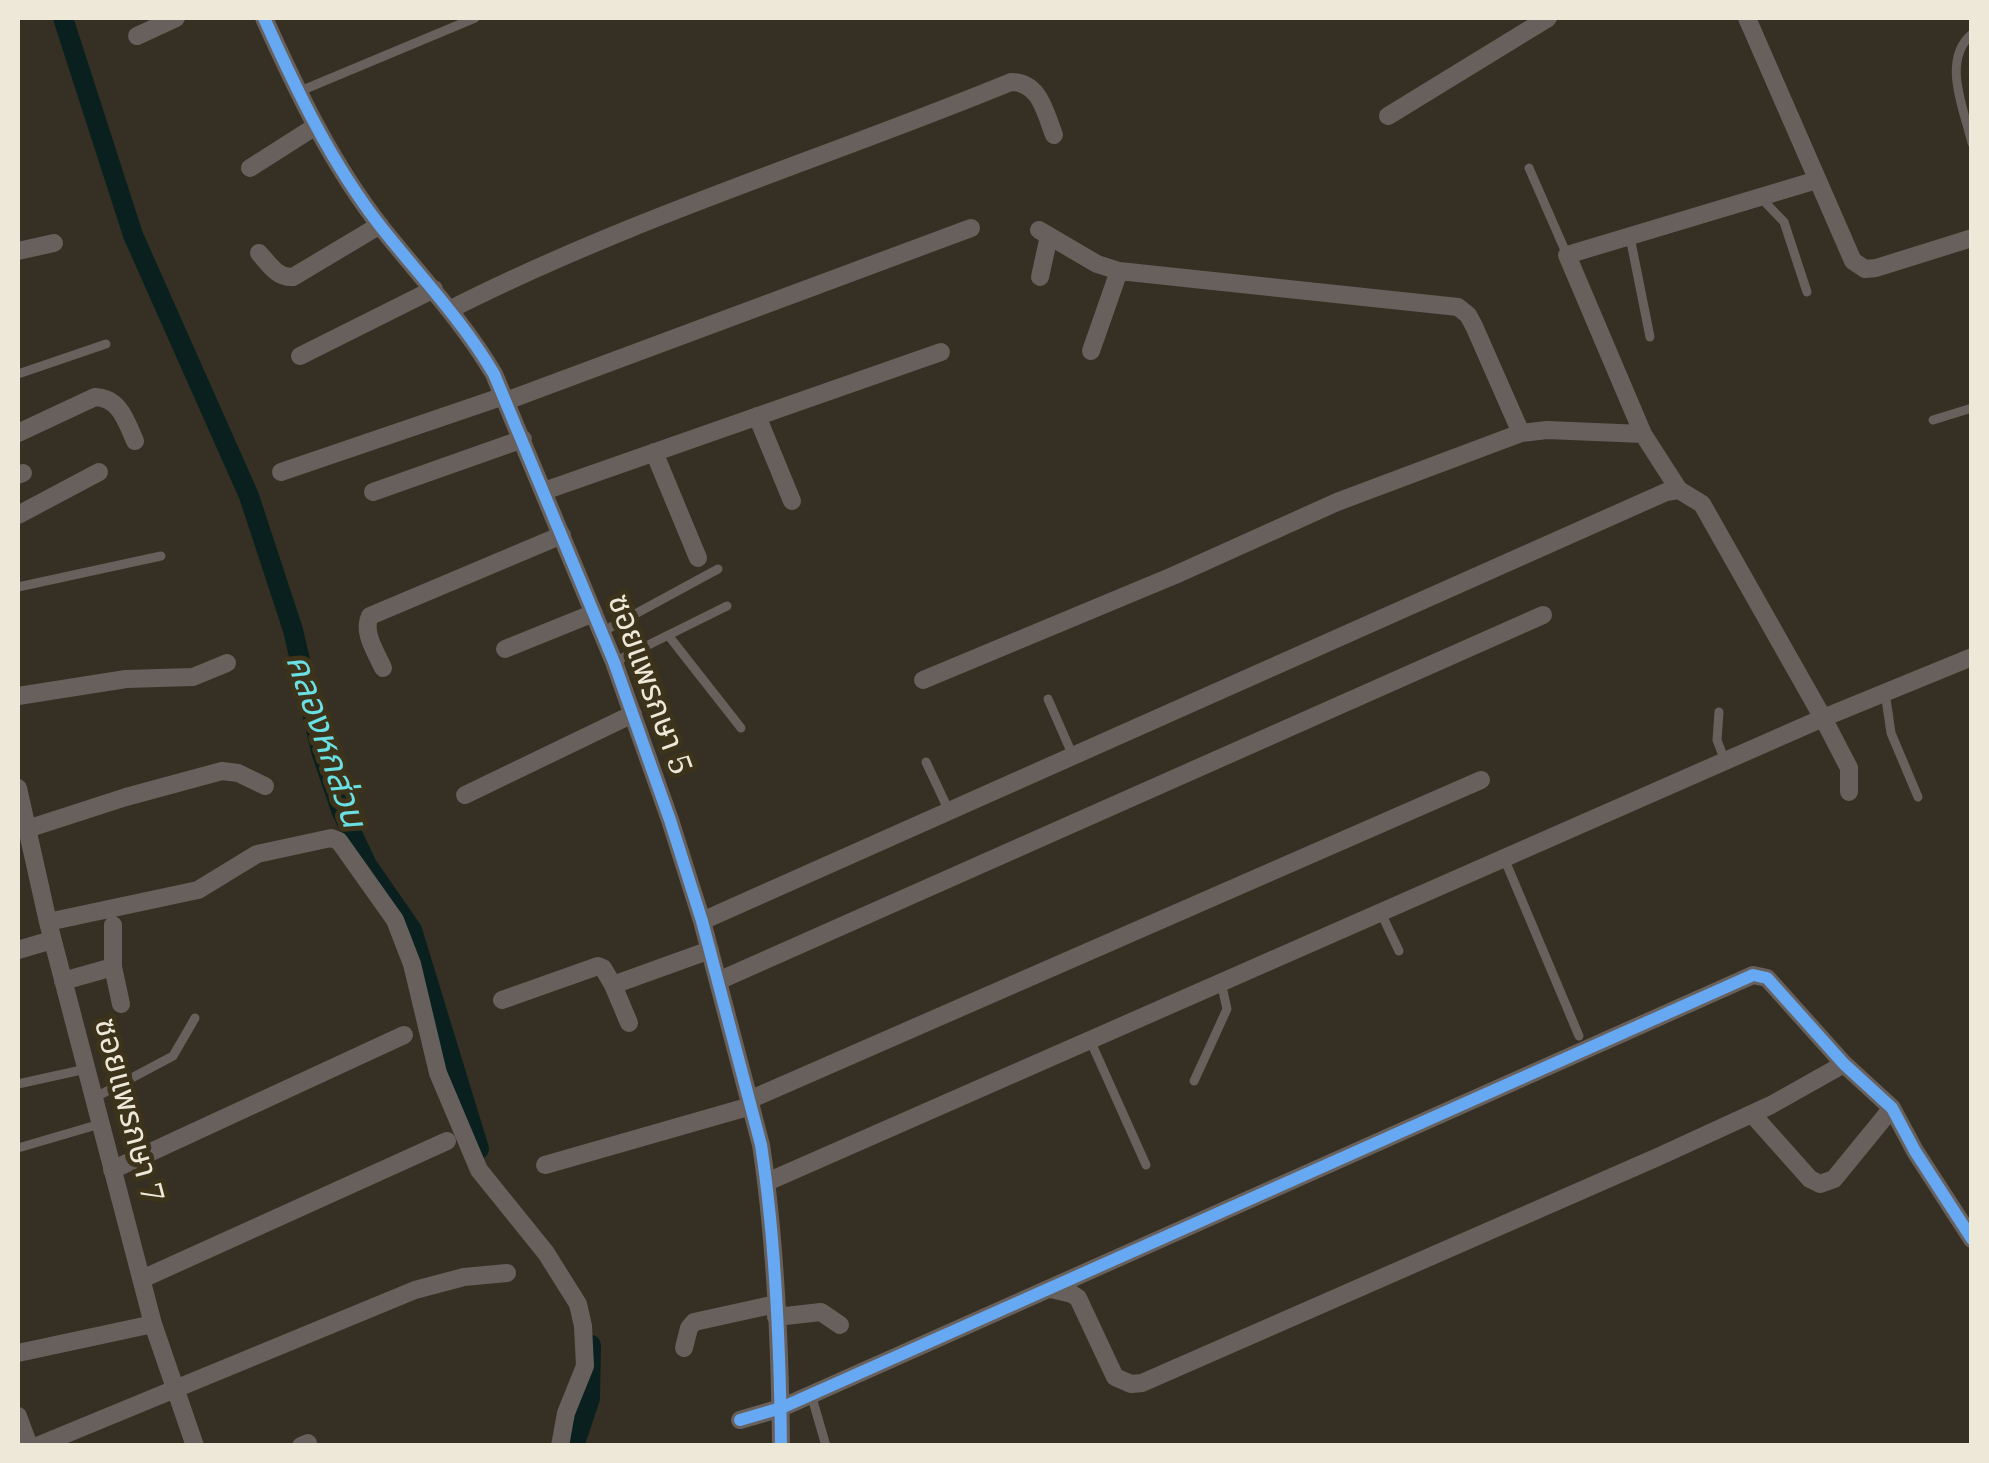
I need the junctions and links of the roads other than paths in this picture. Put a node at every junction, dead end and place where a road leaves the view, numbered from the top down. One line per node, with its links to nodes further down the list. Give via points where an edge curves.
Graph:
1 (176, 18): 7 (street)
2 (264, 18): 8 (street, ซอยแพรกษา 5)
3 (475, 18): 8 (lane)
4 (1548, 18): 9 (street)
5 (1747, 18): 15 (street)
6 (1972, 34): 12 (lane, via 1955,56)
7 (137, 36)
8 (298, 92): 10 (street, ซอยแพรกษา 5)
9 (1388, 116)
10 (316, 126): 13 (street); 17 (street, ซอยแพรกษา 5)
11 (1054, 135): 29 (street, via 1032,88 1011,82 658,215)
12 (1972, 143)
13 (250, 168)
14 (1529, 168): 24 (lane)
15 (1818, 180): 16 (street); 20 (street, via 1853,261 1865,269)
16 (1760, 197): 19 (street); 28 (lane, via 1784,222)
17 (380, 226): 23 (street, via 293,277 284,278); 27 (street, ซอยแพรกษา 5)
18 (971, 228): 36 (street)
19 (1630, 236): 24 (street); 30 (lane)
20 (1972, 238)
21 (54, 243): 22 (street)
22 (18, 251)
23 (259, 253)
24 (1567, 255): 42 (street)
25 (1040, 277): 26 (street, via 1044,233)
26 (1117, 278): 32 (street); 41 (street, via 1458,307 1468,315)
27 (434, 289): 29 (street, ซอยแพรกษา 5); 34 (street)
28 (1808, 292)
29 (449, 310): 36 (street, ซอยแพรกษา 5)
30 (1650, 337)
31 (106, 344): 35 (lane)
32 (1091, 351)
33 (942, 352): 38 (street)
34 (300, 356)
35 (20, 370)
36 (505, 398): 43 (street, ซอยแพรกษา 5); 47 (street)
37 (1972, 408): 39 (lane)
38 (757, 416): 45 (street); 51 (street)
39 (1933, 420)
40 (18, 433): 44 (street, via 104,397 120,409)
41 (1522, 433): 42 (street); 68 (street, via 1337,502)
42 (1643, 434): 49 (street)
43 (523, 440): 48 (street, ซอยแพรกษา 5); 50 (street)
44 (135, 441)
45 (654, 452): 48 (street); 55 (street)
46 (99, 472): 52 (street)
47 (281, 472)
48 (544, 490): 53 (street, ซอยแพรกษา 5)
49 (1679, 490): 74 (street, via 1702,504); 76 (street)
50 (373, 492)
51 (792, 502)
52 (18, 515)
53 (562, 535): 59 (street, ซอยแพรกษา 5); 67 (street, via 370,616 368,633)
54 (161, 556): 57 (lane)
55 (698, 558)
56 (718, 569): 61 (lane)
57 (18, 587)
58 (727, 606): 62 (lane)
59 (594, 613): 61 (street, ซอยแพรกษา 5); 63 (street)
60 (1543, 616): 97 (street)
61 (602, 632): 65 (street, ซอยแพรกษา 5)
62 (668, 635): 65 (lane); 75 (lane)
63 (505, 649)
64 (1972, 657): 69 (street)
65 (614, 662): 73 (street, ซอยแพรกษา 5)
66 (228, 663): 70 (street, via 194,677 126,679)
67 (383, 668)
68 (924, 680)
69 (1885, 692): 74 (street); 84 (lane, via 1891,733)
70 (18, 696)
71 (1048, 699): 76 (lane)
72 (1719, 712): 77 (lane, via 1717,740)
73 (633, 714): 83 (street); 89 (street, ซอยแพรกษา 5)
74 (1824, 718): 77 (street); 82 (street, via 1849,768)
75 (741, 728)
76 (1073, 756): 85 (street)
77 (1725, 761): 87 (street)
78 (926, 762): 85 (lane)
79 (1481, 780): 112 (street)
80 (265, 786): 86 (street, via 222,771)
81 (18, 788): 86 (street, ซอยแพรกษา 7)
82 (1849, 792)
83 (465, 795)
84 (1918, 796)
85 (948, 811): 89 (street)
86 (23, 825): 91 (street, ซอยแพรกษา 7)
87 (1504, 858): 88 (street); 105 (lane)
88 (1381, 912): 94 (lane); 98 (street)
89 (702, 921): 93 (street, ซอยแพรกษา 5)
90 (113, 925): 95 (street)
91 (50, 931): 92 (street); 96 (street, ซอยแพรกษา 7); 139 (street, via 198,890 265,851 338,840 395,920 438,1073 479,1170 578,1304 585,1366)
92 (18, 950)
93 (710, 950): 97 (street, ซอยแพรกษา 5); 99 (street)
94 (1398, 951)
95 (113, 967): 96 (street); 101 (street)
96 (63, 980): 108 (street, ซอยแพรกษา 7)
97 (718, 981): 112 (street, ซอยแพรกษา 5)
98 (1221, 982): 106 (street); 109 (lane, via 1227,1008)
99 (614, 985): 100 (street, via 598,966); 103 (street)
100 (502, 1000)
101 (120, 1004)
102 (195, 1018): 111 (lane, via 173,1056)
103 (629, 1022)
104 (404, 1035): 120 (street)
105 (1579, 1036)
106 (1090, 1040): 119 (lane); 121 (street)
107 (1844, 1064): 113 (street); 114 (street); 125 (street, via 1767,978 1753,975)
108 (86, 1068): 110 (lane); 111 (street, ซอยแพรกษา 7)
109 (1194, 1081)
110 (18, 1084)
111 (94, 1098): 115 (street, ซอยแพรกษา 7)
112 (750, 1103): 118 (street); 121 (street, ซอยแพรกษา 5)
113 (1892, 1108): 114 (street, via 1834,1179 1820,1184); 122 (street)
114 (1752, 1114): 125 (street, via 1142,1383 1115,1378 1078,1298)
115 (100, 1124): 117 (lane); 120 (street, ซอยแพรกษา 7)
116 (447, 1141): 124 (street)
117 (18, 1148)
118 (545, 1164)
119 (1146, 1165)
120 (112, 1170): 124 (street, ซอยแพรกษา 7)
121 (767, 1182): 126 (street, ซอยแพรกษา 5)
122 (1972, 1239)
123 (507, 1273): 131 (street, via 415,1290)
124 (142, 1279): 127 (street, ซอยแพรกษา 7)
125 (1050, 1289): 132 (street)
126 (776, 1311): 128 (street, via 821,1312); 129 (street, via 694,1322); 133 (street, ซอยแพรกษา 5)
127 (153, 1324): 130 (street); 131 (street, ซอยแพรกษา 7)
128 (840, 1326)
129 (684, 1348)
130 (18, 1353)
131 (174, 1391): 137 (street); 138 (street, ซอยแพรกษา 7)
132 (812, 1394): 133 (street); 141 (lane)
133 (781, 1408): 135 (street); 140 (street, ซอยแพรกษา 5)
134 (18, 1416): 136 (street)
135 (740, 1420)
136 (29, 1446)
137 (37, 1446)
138 (196, 1446)
139 (560, 1446)
140 (781, 1446)
141 (826, 1446)

